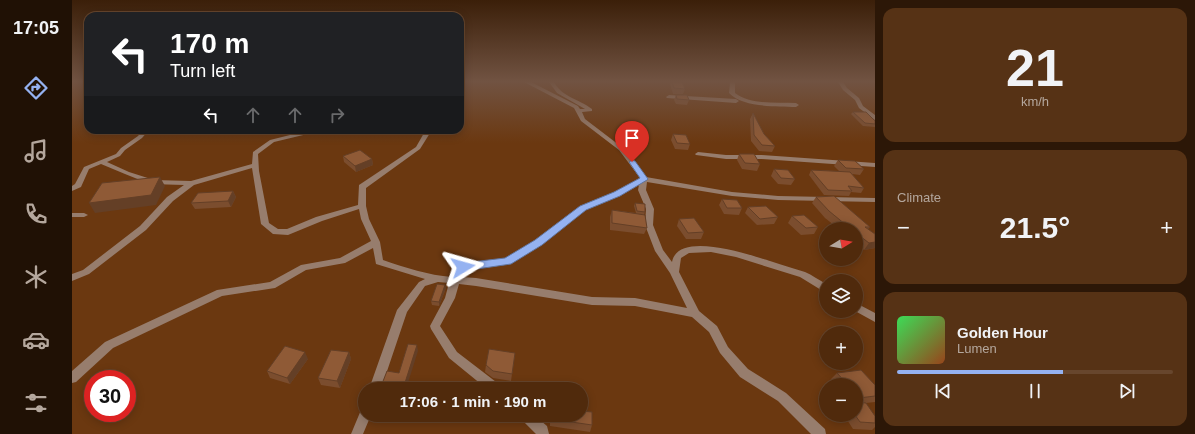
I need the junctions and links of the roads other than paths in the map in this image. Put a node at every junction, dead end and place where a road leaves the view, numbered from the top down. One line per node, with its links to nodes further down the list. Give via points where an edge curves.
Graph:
1 (568, 102): 6 (street)
2 (578, 102): 6 (street, via 590,110)
3 (766, 102): 5 (street)
4 (859, 102): 7 (street)
5 (796, 105)
6 (579, 111): 17 (street, via 583,120 621,149)
7 (866, 112): 8 (street); 9 (street)
8 (875, 113)
9 (875, 118)
10 (143, 134): 14 (street, via 118,155)
11 (301, 134): 15 (street, via 272,141 255,153)
12 (426, 134): 21 (street, via 418,148 362,187)
13 (698, 154): 16 (street)
14 (102, 162): 18 (street, via 153,182); 19 (street, via 86,168 78,185)
15 (255, 165): 18 (street); 21 (street, via 265,224 276,232 288,232)
16 (875, 165)
17 (644, 179): 20 (street, via 732,194 778,198); 25 (street, via 642,190 650,209 649,225 659,251); 28 (street, via 583,208 508,261 463,267)
18 (191, 183): 26 (street, via 142,228 86,272)
19 (72, 188)
20 (875, 200)
21 (362, 206): 24 (street)
22 (72, 215): 23 (street)
23 (84, 215)
24 (376, 242): 27 (street, via 379,262); 33 (street, via 342,261 304,267 272,285 220,293 110,345)
25 (674, 272): 29 (street, via 677,257 687,250 711,249 737,254 803,275); 31 (street)
26 (72, 278)
27 (438, 279): 28 (street); 34 (street, via 422,284 402,310)
28 (455, 280): 31 (street, via 592,301 635,302); 35 (street, via 450,298 435,326 453,355)
29 (819, 285)
30 (863, 311): 32 (street)
31 (695, 314): 40 (street, via 713,329 724,350 744,373 782,397)
32 (875, 318)
33 (72, 378)
34 (377, 382)
35 (487, 382)
36 (362, 422): 38 (street)
37 (532, 422): 39 (street)
38 (357, 434)
39 (543, 434)
40 (820, 434)

